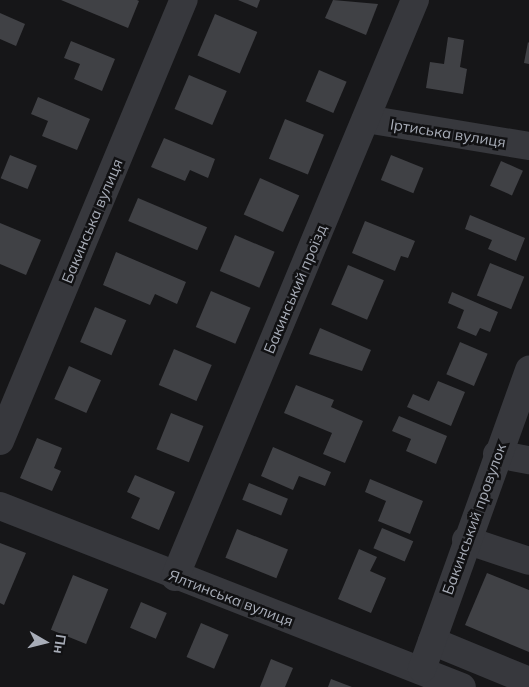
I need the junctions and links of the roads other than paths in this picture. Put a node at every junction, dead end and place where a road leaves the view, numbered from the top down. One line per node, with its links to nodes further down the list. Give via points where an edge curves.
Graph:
1 (184, 0): 6 (street, Бакинська вулиця)
2 (415, 0): 3 (street, Бакинський проїзд)
3 (366, 120): 4 (street, Іртиська вулиця); 12 (street, Бакинський проїзд)
4 (529, 146)
5 (529, 370): 7 (street, Бакинський провулок)
6 (0, 441)
7 (497, 454): 8 (street); 10 (street, Бакинський провулок)
8 (529, 460)
9 (0, 506): 12 (street, Ялтинська вулиця)
10 (466, 540): 11 (street); 13 (street, Бакинський провулок)
11 (529, 561)
12 (175, 578): 14 (street, Ялтинська вулиця)
13 (432, 641): 14 (street, Бакинський провулок); 15 (street)
14 (422, 670): 16 (street, Ялтинська вулиця)
15 (529, 681)
16 (462, 687)

